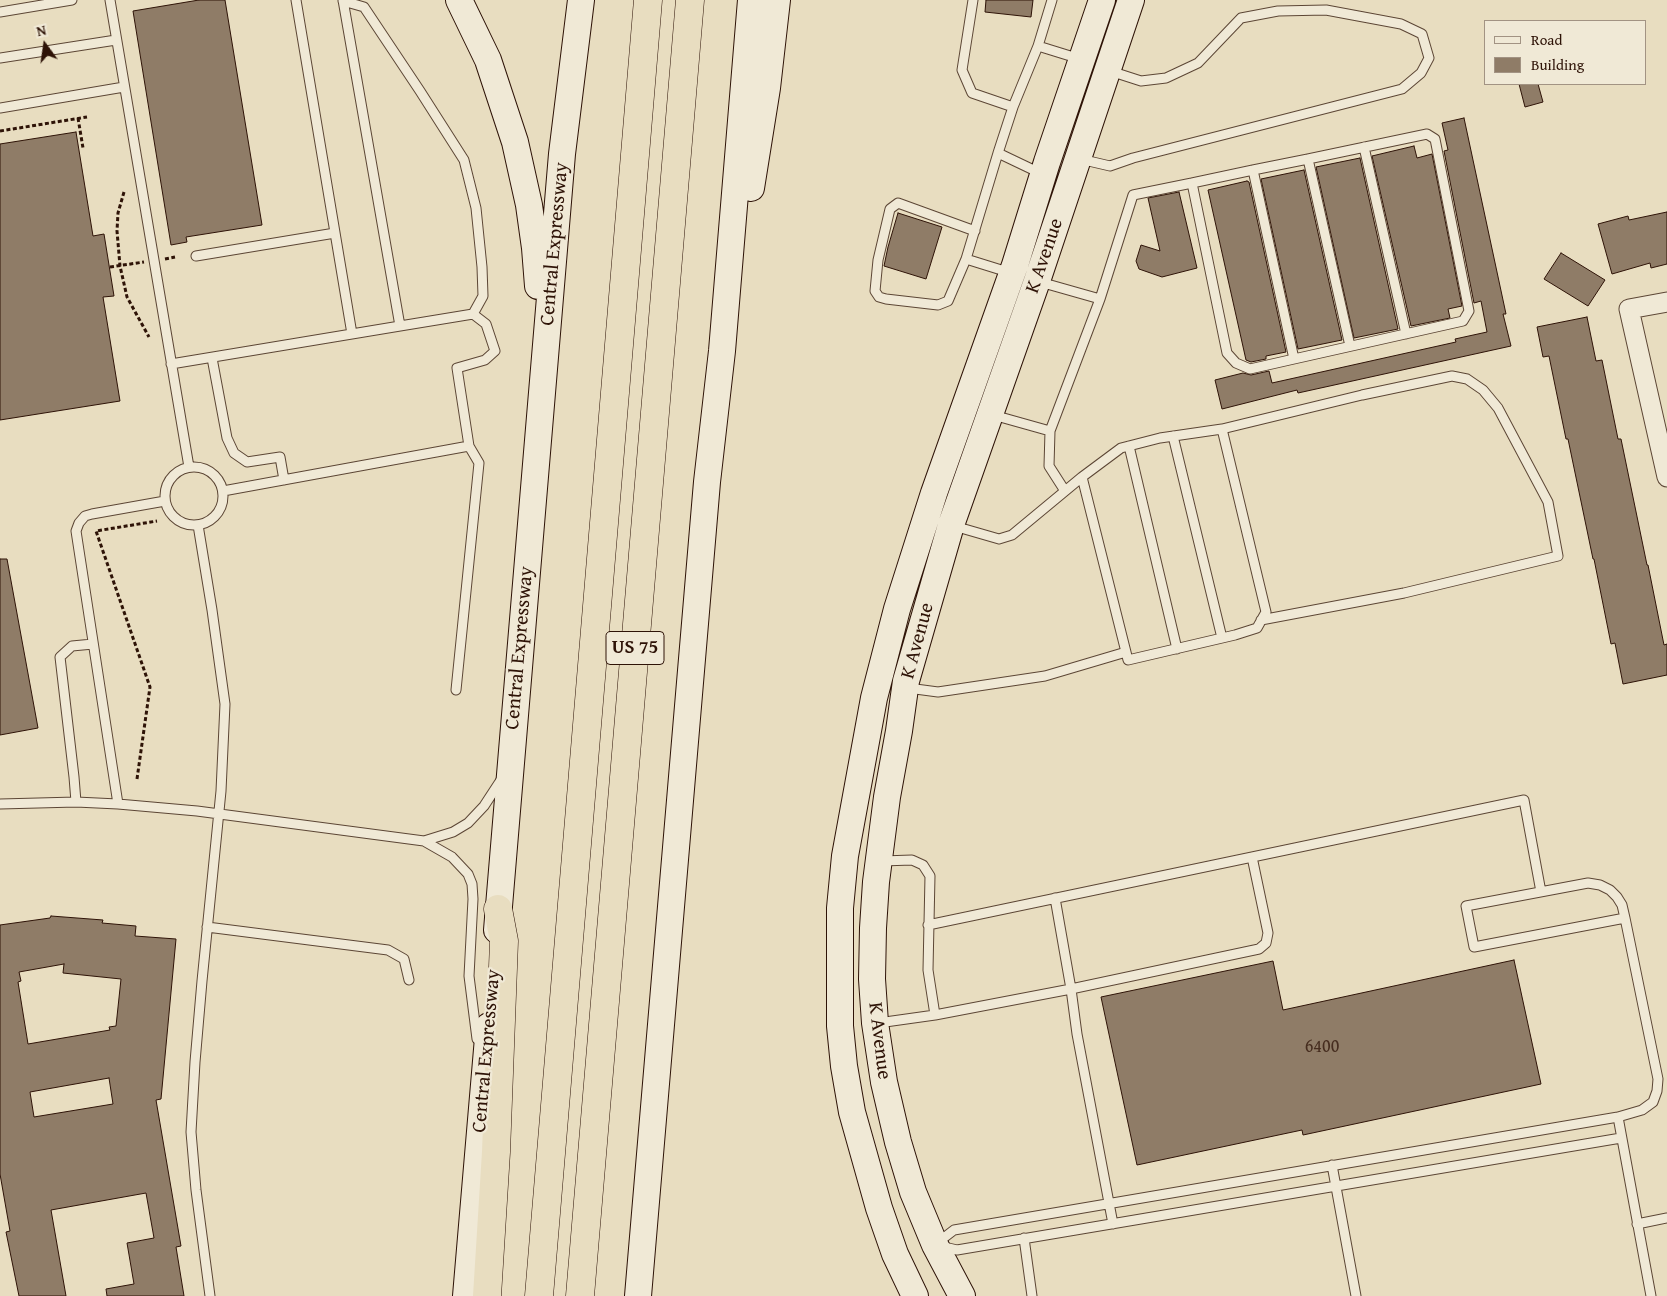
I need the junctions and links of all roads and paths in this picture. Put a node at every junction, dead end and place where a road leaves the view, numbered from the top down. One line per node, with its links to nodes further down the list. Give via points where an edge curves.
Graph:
1 (72, 0): 15 (lane)
2 (110, 0): 16 (lane)
3 (296, 0): 37 (lane)
4 (343, 0): 46 (lane, via 364,7 464,160 476,208 482,267 483,296); 47 (lane)
5 (459, 0): 55 (main road, via 496,80 520,163 534,242)
6 (581, 0): 55 (main road, Central Expressway, via 562,154)
7 (648, 0): 115 (highway, US 75)
8 (690, 0): 116 (highway, US 75)
9 (751, 0): 56 (main road)
10 (777, 0): 56 (main road, via 762,121)
11 (973, 0): 22 (lane, via 962,70 972,93)
12 (1052, 0): 17 (lane)
13 (1102, 0): 19 (main road, K Avenue)
14 (1131, 0): 20 (main road, K Avenue)
15 (0, 12)
16 (116, 40): 18 (lane); 21 (lane)
17 (1038, 46): 19 (lane); 22 (lane)
18 (0, 58)
19 (1082, 59): 20 (main road); 33 (main road, K Avenue)
20 (1108, 70): 30 (main road, K Avenue); 30 (lane, via 1141,81 1166,78 1198,62 1241,18 1278,12 1326,10 1401,24 1422,34 1429,58 1421,73 1402,89 1110,166)
21 (124, 87): 23 (lane); 54 (lane)
22 (1013, 107): 29 (lane)
23 (0, 108)
24 (87, 117): 25 (path)
25 (78, 118): 26 (path); 28 (path)
26 (0, 132)
27 (1364, 147): 31 (lane); 49 (lane); 49 (lane, via 1427,134 1435,139 1469,311 1464,321)
28 (83, 148)
29 (998, 153): 33 (lane); 36 (lane)
30 (1078, 158): 43 (main road, K Avenue)
31 (1308, 159): 32 (lane); 51 (lane)
32 (1253, 170): 34 (lane); 53 (lane)
33 (1043, 174): 42 (main road, K Avenue)
34 (1192, 183): 44 (lane, via 1134,196); 53 (lane, via 1228,353 1236,364 1250,369)
35 (124, 192): 40 (path, via 116,231)
36 (975, 231): 39 (lane); 39 (lane, via 898,203 890,209 878,260 875,291 886,299 938,305 948,301)
37 (335, 233): 38 (lane); 48 (lane)
38 (196, 256)
39 (966, 259): 42 (lane)
40 (122, 266): 41 (path); 50 (path, via 127,297)
41 (110, 267)
42 (1012, 273): 43 (main road); 99 (main road, K Avenue, via 896,609 874,698 845,856 840,908)
43 (1037, 281): 44 (lane); 57 (main road, K Avenue)
44 (1100, 299): 59 (lane)
45 (1667, 302): 65 (street, via 1629,310)
46 (474, 314): 47 (lane); 61 (lane, via 486,324 495,351 485,360 457,368)
47 (400, 326): 48 (lane)
48 (352, 334): 52 (lane)
49 (1406, 334): 51 (lane)
50 (149, 337)
51 (1350, 346): 53 (lane)
52 (212, 358): 54 (lane); 66 (lane, via 227,438 234,453 247,462 280,457)
53 (1294, 359)
54 (171, 364): 63 (lane)
55 (544, 368): 80 (main road, Central Expressway)
56 (719, 369): 117 (main road, via 706,482)
57 (990, 414): 59 (lane); 72 (main road, K Avenue)
58 (1222, 429): 60 (lane); 73 (lane, via 1266,612); 73 (lane, via 1452,376 1467,380 1483,390 1498,408 1548,502 1558,556 1404,593)
59 (1050, 431): 68 (lane, via 1049,466)
60 (1173, 436): 62 (lane); 74 (lane)
61 (469, 446): 66 (lane); 79 (lane, via 479,463)
62 (1129, 446): 64 (lane, via 1121,448); 76 (lane)
63 (189, 467): 67 (lane, via 211,472); 69 (lane, via 170,479)
64 (1082, 477): 68 (lane); 77 (lane)
65 (1667, 477)
66 (284, 480): 67 (lane)
67 (223, 491): 71 (lane, via 217,513)
68 (1065, 491): 72 (lane, via 1012,535 999,540)
69 (165, 501): 71 (lane, via 176,519); 75 (lane, via 92,514 79,523 76,531)
70 (156, 521): 81 (path, via 96,531 150,687)
71 (198, 525): 85 (lane, via 225,704)
72 (951, 525): 78 (main road, K Avenue)
73 (1261, 620): 74 (lane, via 1257,628)
74 (1222, 638): 76 (lane)
75 (93, 644): 82 (lane, via 72,646 60,657); 84 (lane)
76 (1177, 649): 77 (lane, via 1128,660)
77 (1126, 652): 78 (lane, via 1045,676 938,692)
78 (905, 687): 88 (main road, K Avenue)
79 (456, 690)
80 (510, 767): 86 (lane, via 488,801 468,823 453,832); 91 (main road, Central Expressway)
81 (137, 779)
82 (76, 802): 83 (lane); 84 (lane)
83 (0, 804)
84 (118, 804): 85 (lane)
85 (219, 814): 86 (lane); 94 (lane)
86 (424, 841): 100 (lane, via 452,857 468,874 472,884 469,976)
87 (1252, 857): 89 (lane, via 1524,800); 90 (lane); 96 (lane, via 1268,933 1266,943 1259,949)
88 (879, 860): 93 (lane, via 912,860 923,865 930,876); 98 (main road, K Avenue, via 873,928)
89 (1541, 892): 92 (lane, via 1588,883 1600,885 1617,896); 92 (lane, via 1466,906 1474,947)
90 (1055, 898): 93 (lane); 96 (lane)
91 (498, 909): 100 (main road, Central Expressway); 114 (highway, via 504,940)
92 (1625, 918): 101 (lane, via 1658,1079 1653,1102 1642,1110)
93 (928, 925): 97 (lane, via 928,970)
94 (207, 927): 95 (lane, via 388,950 404,958); 112 (lane, via 191,1132)
95 (409, 980)
96 (1071, 989): 97 (lane); 105 (lane)
97 (935, 1015): 98 (lane)
98 (875, 1023): 99 (main road); 110 (main road, K Avenue, via 898,1142 913,1192)
99 (840, 1026): 111 (main road, K Avenue, via 852,1112)
100 (483, 1089): 113 (main road, Central Expressway)
101 (1618, 1117): 102 (lane); 103 (lane)
102 (1622, 1138): 104 (lane); 108 (lane)
103 (1332, 1166): 104 (lane); 105 (lane)
104 (1335, 1186): 107 (lane); 121 (lane)
105 (1110, 1203): 107 (lane); 110 (lane, via 954,1230)
106 (1667, 1218): 108 (lane)
107 (1113, 1224): 109 (lane)
108 (1637, 1224): 122 (lane)
109 (1024, 1238): 110 (lane, via 957,1250); 120 (lane)
110 (935, 1245): 111 (main road); 119 (main road, K Avenue)
111 (895, 1254): 118 (main road, K Avenue)
112 (210, 1296)
113 (466, 1296)
114 (487, 1296)
115 (539, 1296)
116 (580, 1296)
117 (638, 1296)
118 (915, 1296)
119 (962, 1296)
120 (1032, 1296)
121 (1356, 1296)
122 (1651, 1296)

